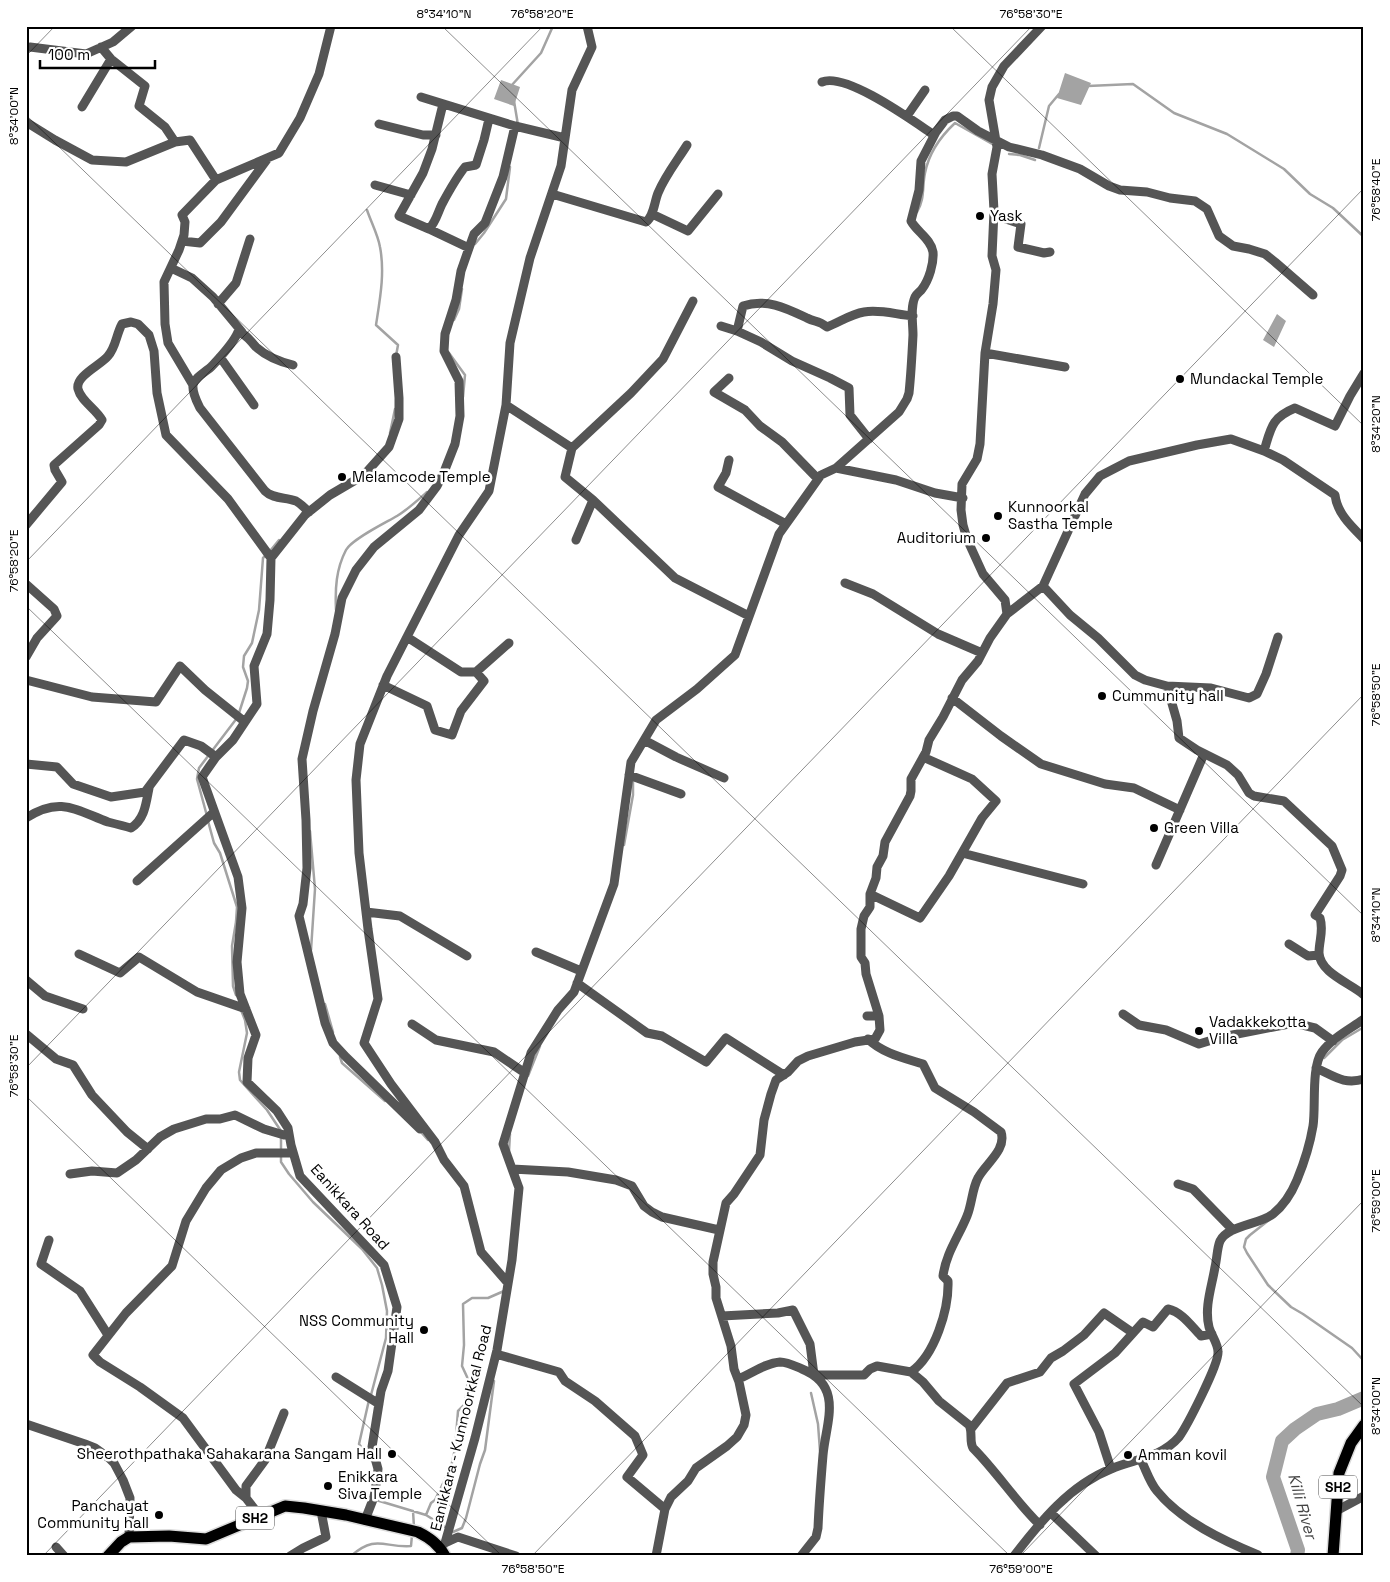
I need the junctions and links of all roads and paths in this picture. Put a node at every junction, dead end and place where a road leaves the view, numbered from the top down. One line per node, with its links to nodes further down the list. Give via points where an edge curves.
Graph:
1 (132, 26): 5 (street, via 113,42)
2 (331, 26): 24 (street, via 319,74 300,118 279,153)
3 (587, 26): 20 (street, via 592,47 572,90)
4 (1042, 26): 21 (street, via 1004,66 992,87 989,108)
5 (100, 47): 6 (street, via 86,54); 7 (street)
6 (26, 48)
7 (111, 59): 12 (street); 22 (street, via 145,86 139,106 164,127)
8 (822, 82): 13 (street, via 840,81)
9 (925, 90): 13 (street)
10 (421, 97): 11 (street)
11 (443, 104): 14 (street); 18 (street)
12 (82, 107)
13 (907, 116): 19 (street)
14 (489, 119): 17 (street); 32 (street, via 476,165 465,167 457,176)
15 (26, 122): 22 (street, via 92,160 126,162)
16 (379, 124): 18 (street, via 422,135)
17 (517, 127): 20 (street); 35 (street, via 485,223 474,234)
18 (436, 135): 29 (street)
19 (934, 135): 21 (street, Eanikkara - Kunnoorkkal Road, via 945,120 953,116); 41 (street, Eanikkara - Kunnoorkkal Road, via 920,165 919,190 911,222 930,244 933,262 926,283 916,294)
20 (565, 138): 27 (street)
21 (996, 140): 31 (street, via 992,174); 38 (street, via 1080,169 1120,190 1195,201 1206,209 1219,236 1233,246 1265,254)
22 (175, 142): 25 (street, via 190,140)
23 (687, 145): 30 (street, via 663,182)
24 (268, 158): 25 (street); 34 (street, via 221,222 200,243)
25 (216, 180): 34 (street, via 182,215 185,227)
26 (375, 185): 29 (street)
27 (552, 194): 30 (street, via 646,222); 54 (street, via 530,258 510,343)
28 (718, 194): 30 (street, via 688,231)
29 (412, 195): 32 (street, via 399,216)
30 (652, 214)
31 (994, 215): 36 (street, via 1021,224 1018,247); 45 (street, via 992,256 996,270)
32 (429, 229): 35 (street)
33 (250, 240): 40 (street, via 236,283)
34 (182, 241): 37 (street)
35 (469, 248): 127 (street, via 445,334 444,351 458,381 460,416 455,444 437,486 419,510 374,548 356,570 342,598 302,759 306,868 299,916 325,1023 333,1043)
36 (1050, 252)
37 (171, 268): 40 (street, via 192,278); 52 (street, via 164,282 167,338)
38 (1313, 295)
39 (693, 301): 56 (street, via 663,359)
40 (218, 304): 44 (street)
41 (913, 316): 43 (street, via 865,312 827,327 820,321 760,302 743,306); 55 (street, Eanikkara - Kunnoorkkal Road, via 907,399 899,412)
42 (721, 326): 43 (street)
43 (737, 330): 55 (street, via 849,388 850,415)
44 (242, 332): 46 (street, via 238,332); 48 (street, via 256,348)
45 (984, 353): 49 (street); 61 (street, via 980,444 977,458 962,484)
46 (220, 357): 52 (street); 53 (street)
47 (396, 357): 63 (street, via 399,418 389,447 364,475)
48 (294, 365)
49 (1065, 366)
50 (1364, 373): 57 (street, via 1335,426 1295,408 1277,417)
51 (729, 378): 60 (street, via 714,392 745,410)
52 (193, 385): 63 (street, via 200,408 265,491 270,496 298,502)
53 (254, 405)
54 (506, 405): 56 (street); 75 (street, via 489,491 459,535)
55 (868, 439): 59 (street, Eanikkara - Kunnoorkkal Road)
56 (572, 448): 62 (street, via 565,477)
57 (1264, 451): 66 (street, via 1335,495 1348,523); 71 (street, via 1231,439 1130,461 1100,476 1085,494)
58 (729, 460): 64 (street, via 718,487)
59 (836, 468): 60 (street, Eanikkara - Kunnoorkkal Road); 61 (street)
60 (818, 479): 64 (street, Eanikkara - Kunnoorkkal Road)
61 (963, 498): 72 (street, via 961,510 967,539 983,574 1005,600)
62 (593, 500): 67 (street); 73 (street, via 675,578)
63 (307, 511): 68 (street)
64 (786, 524): 73 (street, Eanikkara - Kunnoorkkal Road, via 779,534)
65 (26, 525): 68 (street, via 62,482 54,466 102,420 81,396 79,380 108,357 118,330 122,324 131,322 149,335 154,351 156,393 166,435 228,499)
66 (1364, 539)
67 (576, 540)
68 (269, 555): 84 (street, Eanikkara Road, via 267,634 254,666 257,704)
69 (845, 583): 77 (street, via 873,594 938,634)
70 (26, 584): 78 (street, via 54,609 57,616 37,638)
71 (1043, 586): 72 (street); 82 (street, via 1135,675)
72 (1007, 614): 77 (street)
73 (749, 616): 85 (street, Eanikkara - Kunnoorkkal Road, via 735,655 656,720)
74 (1278, 636): 82 (street, via 1257,694 1249,698 1212,688)
75 (407, 637): 79 (street, via 461,672); 81 (street)
76 (509, 643): 79 (street)
77 (982, 653): 83 (street)
78 (26, 657)
79 (476, 672): 81 (street, via 484,681 461,711 452,734 435,730 427,706)
80 (26, 680): 84 (street, via 92,697 156,702 180,666)
81 (383, 685): 102 (street, via 360,744 356,780 359,853)
82 (1168, 686): 87 (street, via 1179,738)
83 (952, 698): 88 (street); 94 (street, via 1041,764 1105,784 1134,788)
84 (245, 722): 86 (street, Eanikkara Road, via 232,740)
85 (644, 740): 90 (street, Eanikkara - Kunnoorkkal Road, via 631,762); 91 (street, via 676,758)
86 (212, 754): 92 (street, via 184,740); 95 (street, Eanikkara Road, via 202,777)
87 (1204, 754): 94 (street); 106 (street, via 1227,765 1249,793 1284,802 1332,846 1342,870 1315,915 1320,918 1323,928)
88 (923, 757): 97 (street, via 972,779 996,800); 101 (street, via 911,779 910,796 885,842)
89 (26, 764): 92 (street, via 57,768 73,784 111,797 145,792)
90 (630, 775): 93 (street); 108 (street, Eanikkara - Kunnoorkkal Road, via 614,884)
91 (724, 778)
92 (150, 786): 96 (street, via 142,814 132,828 61,806 48,807)
93 (681, 794)
94 (1180, 810): 98 (street)
95 (214, 812): 99 (street); 113 (street, Eanikkara Road, via 238,877 242,908 237,962 240,994)
96 (26, 818)
97 (962, 853): 100 (street); 101 (street, via 920,918)
98 (1156, 865)
99 (137, 881)
100 (1082, 884)
101 (870, 894): 116 (street, via 870,907 861,929 861,957)
102 (366, 912): 107 (street, via 400,916); 127 (street, via 378,999 364,1043)
103 (1289, 944): 106 (street, via 1308,956)
104 (536, 952): 108 (street)
105 (79, 954): 113 (street, via 120,973 139,957 197,992)
106 (1319, 955): 111 (street, via 1325,968)
107 (467, 956)
108 (581, 972): 110 (street, Eanikkara - Kunnoorkkal Road)
109 (26, 980): 112 (street, via 45,996)
110 (577, 983): 123 (street, Eanikkara - Kunnoorkkal Road, via 531,1053); 124 (street, via 647,1033 662,1036 706,1062 726,1038)
111 (1364, 995)
112 (83, 1009)
113 (246, 1009): 126 (street, Eanikkara Road, via 256,1035 248,1058 247,1082 277,1111)
114 (1123, 1014): 121 (street, via 1140,1025 1166,1030 1199,1044 1294,1024 1315,1028)
115 (867, 1016): 116 (street)
116 (879, 1016): 120 (street, via 880,1030 875,1038)
117 (1364, 1019): 121 (street)
118 (412, 1024): 123 (street, via 436,1040 494,1052)
119 (26, 1034): 128 (street, via 56,1059 73,1065 92,1095)
120 (868, 1039): 124 (street, via 808,1056); 142 (street, via 875,1046 923,1064 935,1088 990,1123 1001,1132 1003,1140 978,1178 967,1215 946,1259 942,1276 948,1281 947,1297 938,1334 923,1361)
121 (1333, 1041): 122 (street, via 1321,1053)
122 (1318, 1069): 125 (street, via 1340,1080 1353,1082); 134 (street, via 1312,1126 1296,1183 1273,1214)
123 (525, 1073): 130 (street, Eanikkara - Kunnoorkkal Road, via 503,1144)
124 (784, 1075): 133 (street, via 776,1080 770,1094 760,1155 726,1203)
125 (1364, 1079)
126 (289, 1134): 128 (street, via 264,1129 235,1115 206,1119 174,1129); 129 (street, Eanikkara Road)
127 (435, 1142): 136 (street, via 464,1186 481,1252)
128 (148, 1149): 131 (street, via 117,1173 92,1171)
129 (286, 1153): 140 (street, via 256,1153 221,1170 186,1221 172,1266 126,1312); 146 (street, Eanikkara Road, via 300,1176 384,1265 397,1307 388,1371 381,1391)
130 (512, 1169): 133 (street, via 568,1172 616,1180 632,1186 644,1206 662,1217); 136 (street, Eanikkara - Kunnoorkkal Road, via 518,1188)
131 (70, 1174)
132 (1178, 1184): 134 (street, via 1193,1189)
133 (719, 1230): 137 (street, via 713,1274)
134 (1233, 1230): 139 (street, via 1220,1241 1210,1291 1208,1318)
135 (49, 1240): 140 (street, via 41,1264 80,1292)
136 (508, 1286): 141 (street, Eanikkara - Kunnoorkkal Road)
137 (722, 1316): 143 (street, via 793,1310 810,1344); 145 (street)
138 (1133, 1333): 139 (street, via 1143,1322 1153,1327 1168,1309 1182,1316 1201,1336); 150 (street, via 1104,1313 1084,1335 1051,1358 1040,1372 1007,1383); 152 (street, via 1115,1353 1074,1384 1099,1432)
139 (1212, 1334): 151 (street, via 1218,1352 1215,1364 1191,1416 1178,1438 1158,1454)
140 (108, 1336): 154 (street, via 94,1358 183,1418 236,1490)
141 (496, 1354): 155 (street, via 559,1372 565,1381 595,1401 635,1436 643,1455 627,1477); 163 (street, Eanikkara - Kunnoorkkal Road)
142 (911, 1372): 143 (street, via 877,1366 864,1375); 150 (street)
143 (814, 1375): 145 (street, via 782,1362 770,1364); 171 (street, via 824,1386 830,1418 823,1456 818,1528 816,1537)
144 (336, 1377): 146 (street)
145 (738, 1380): 155 (street, via 746,1415 744,1425 727,1446 696,1468)
146 (373, 1400): 160 (street, Eanikkara Road, via 372,1447 378,1469 373,1501)
147 (284, 1413): 154 (street, via 265,1460 246,1486)
148 (26, 1424): 162 (street, via 95,1448 110,1458 130,1498)
149 (1364, 1425): 157 (main road, SH2, via 1348,1448 1339,1473)
150 (971, 1429): 161 (street, via 970,1444)
151 (1141, 1460): 152 (street); 165 (street, via 1156,1490 1181,1514 1227,1542)
152 (1111, 1469): 158 (street, via 1076,1489)
153 (1364, 1496): 157 (street)
154 (246, 1498): 159 (street)
155 (665, 1509): 170 (street)
156 (321, 1511): 159 (main road, SH2, via 285,1506); 160 (main road, SH2); 168 (street, via 326,1538)
157 (1336, 1511): 174 (main road, SH2)
158 (1051, 1513): 161 (street); 173 (street)
159 (260, 1516): 162 (main road, SH2, via 206,1539)
160 (365, 1520): 163 (main road, SH2, via 414,1531)
161 (1040, 1525): 172 (street)
162 (130, 1537): 167 (main road)
163 (445, 1545): 169 (street, via 458,1538)
164 (56, 1547): 166 (street)
165 (1258, 1555)
166 (64, 1556)
167 (108, 1556)
168 (290, 1556)
169 (516, 1556)
170 (656, 1556)
171 (801, 1556)
172 (1014, 1556)
173 (1096, 1556)
174 (1333, 1556)

